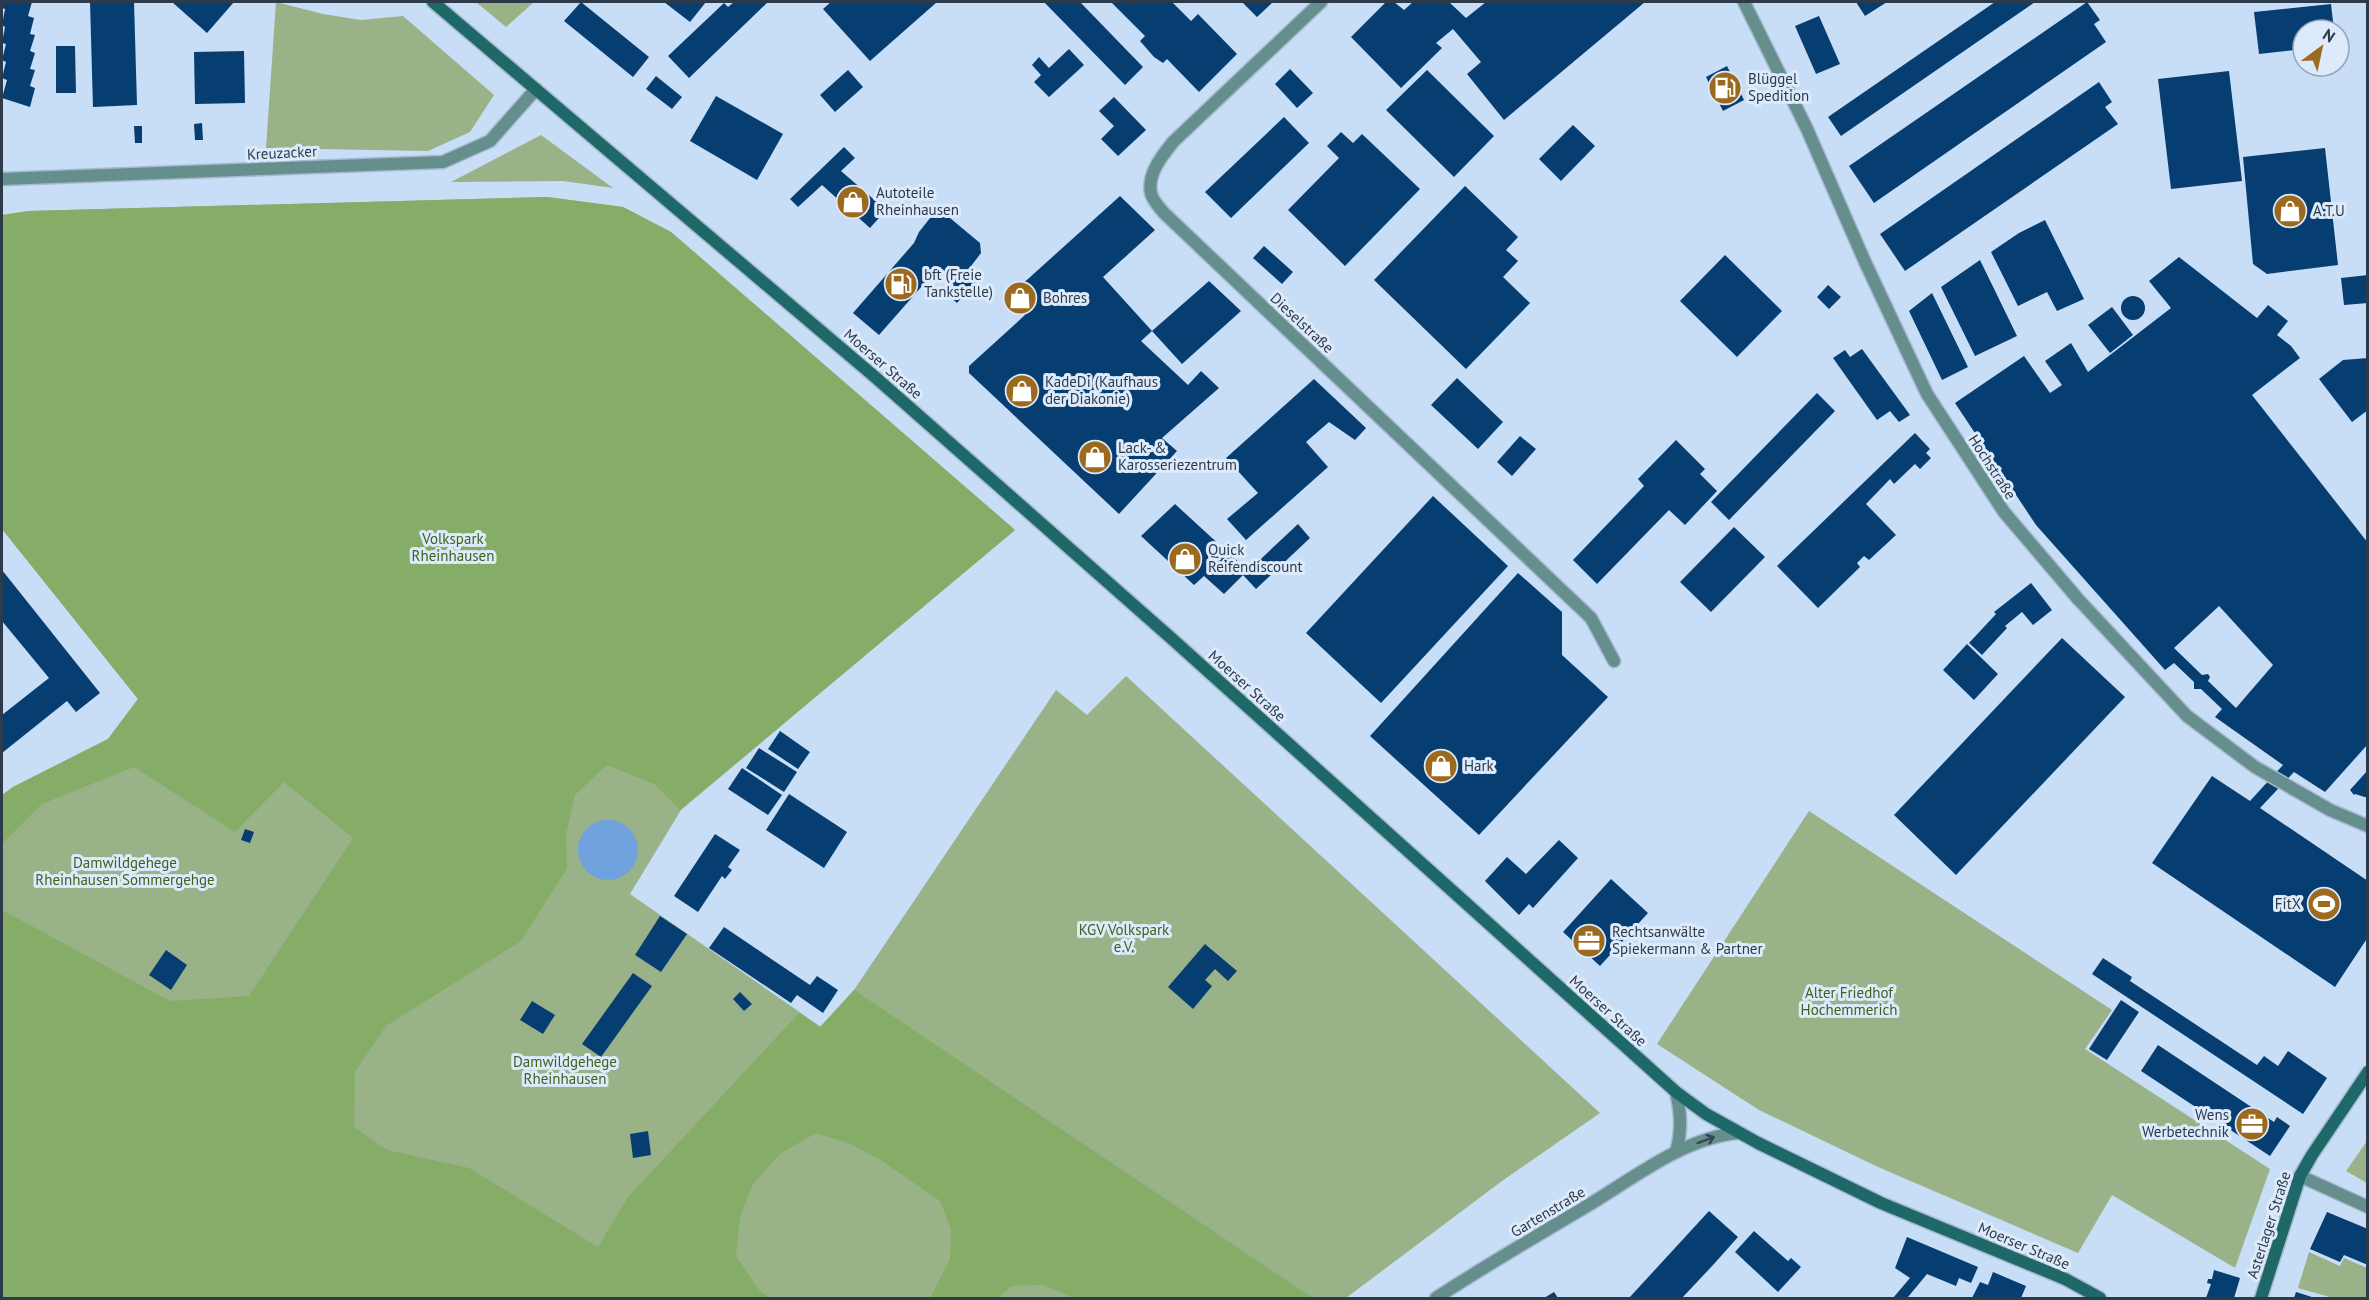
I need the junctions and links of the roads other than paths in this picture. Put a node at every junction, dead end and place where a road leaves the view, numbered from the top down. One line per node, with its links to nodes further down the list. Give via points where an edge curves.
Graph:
1 (433, 2): 4 (main road, Moerser Straße)
2 (1321, 2): 6 (street, Dieselstraße, via 1173,142 1153,174 1151,194 1164,213 1591,618)
3 (1744, 2): 7 (street, Hochstraße, via 1807,129 1927,394 2004,512 2078,599 2187,716 2255,767 2330,810)
4 (536, 89): 5 (street, Kreuzacker, via 490,141 442,162); 9 (main road, Moerser Straße, via 875,377)
5 (2, 178)
6 (1614, 661)
7 (2367, 826)
8 (2367, 1072): 12 (main road, Asterlager Straße)
9 (1676, 1092): 10 (main road, Moerser Straße); 11 (street, via 1681,1124)
10 (1738, 1133): 11 (street, Gartenstraße, one-way to 10, via 1707,1139); 15 (main road, Moerser Straße, via 1881,1203 2065,1279)
11 (1676, 1152): 14 (street, Gartenstraße)
12 (2300, 1176): 13 (street); 16 (main road, Asterlager Straße)
13 (2367, 1207)
14 (1436, 1299)
15 (2100, 1299)
16 (2261, 1299)

